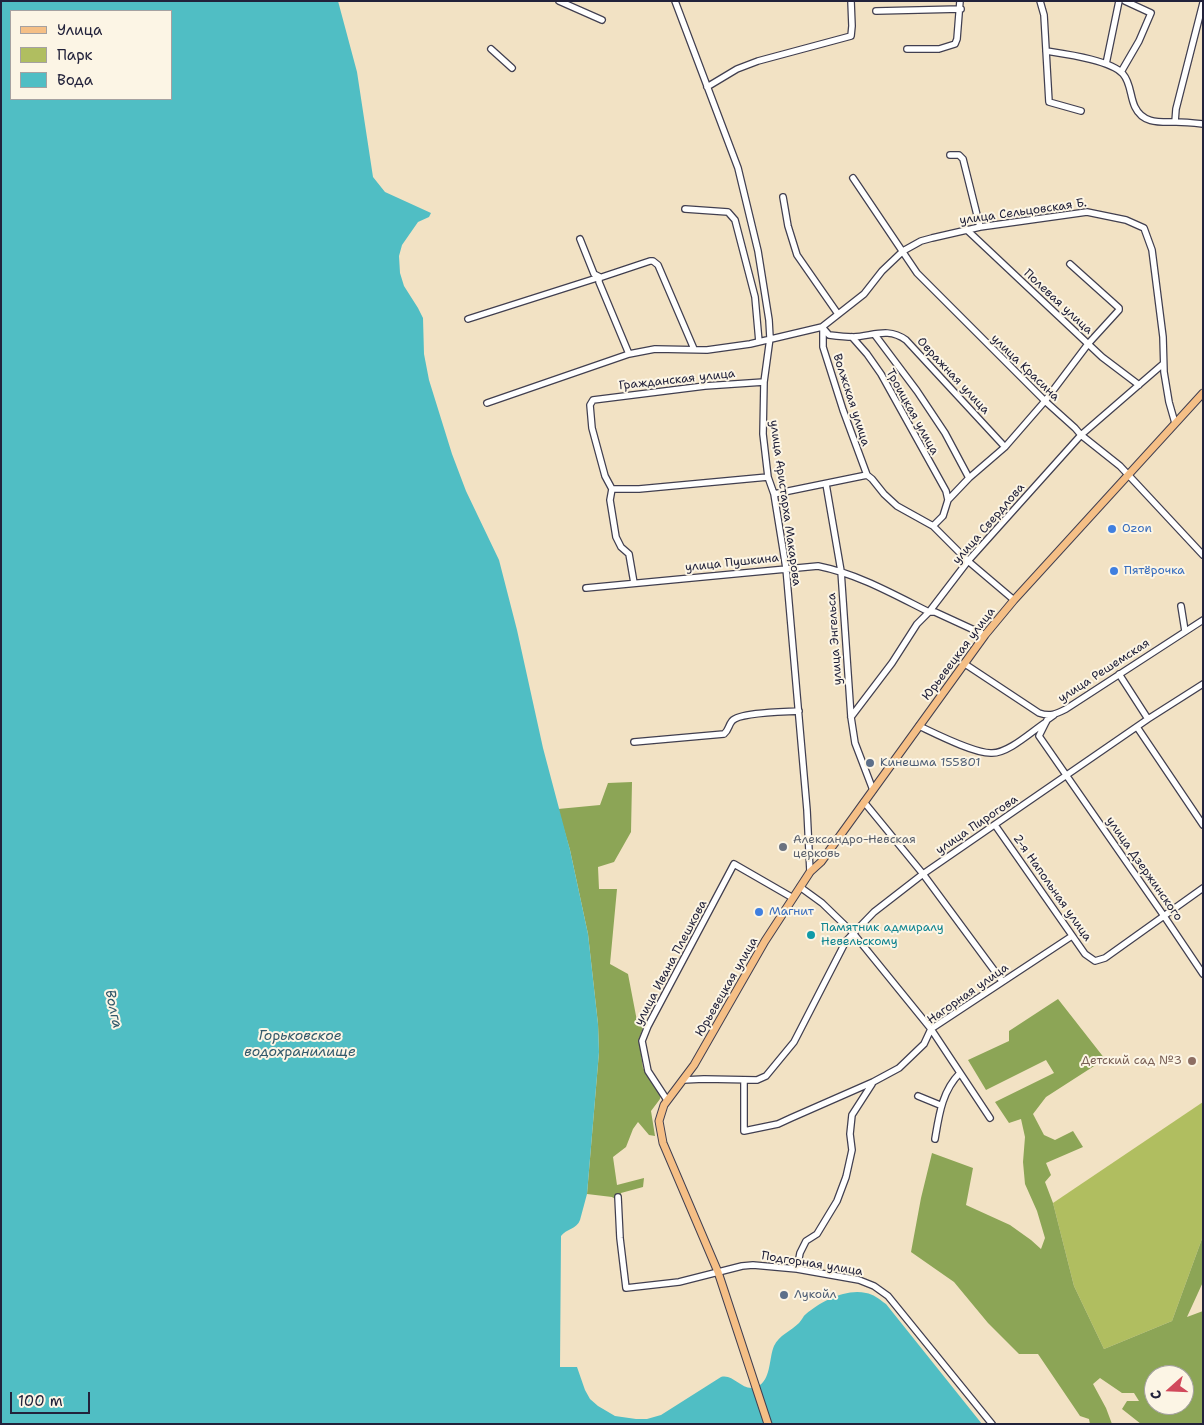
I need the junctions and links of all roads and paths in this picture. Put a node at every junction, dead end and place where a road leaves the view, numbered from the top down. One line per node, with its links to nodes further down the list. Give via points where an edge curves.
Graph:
1 (559, 1): 11 (street)
2 (675, 1): 18 (street, улица Аристарха Макарова)
3 (851, 1): 18 (street, via 851,36 737,69)
4 (960, 1): 9 (street)
5 (1040, 1): 14 (street)
6 (1118, 1): 15 (street)
7 (1126, 1): 17 (street, via 1151,13)
8 (1203, 3): 20 (street)
9 (961, 9): 10 (street); 12 (street, via 955,44 939,49)
10 (876, 11)
11 (602, 20)
12 (907, 49)
13 (491, 50): 16 (street)
14 (1046, 51): 15 (street); 19 (street, via 1049,102)
15 (1106, 64): 17 (street)
16 (512, 68)
17 (1121, 72): 20 (street, via 1140,115 1156,122)
18 (707, 87): 37 (street, улица Аристарха Макарова, via 744,188 758,250)
19 (1081, 111)
20 (1175, 122): 21 (street)
21 (1203, 124)
22 (950, 155): 26 (street, via 963,160)
23 (853, 178): 29 (street, улица Красина)
24 (782, 197): 32 (street, via 797,256)
25 (685, 209): 38 (street, via 728,212 734,220 755,297)
26 (980, 227): 27 (street, улица Сельцовская Б.); 42 (street, улица Сельцовская Б., via 1086,212 1126,220 1144,228 1153,260)
27 (966, 229): 29 (street, улица Сельцовская Б., via 921,241); 39 (street, Полевая улица)
28 (580, 239): 31 (street, via 594,274)
29 (903, 252): 32 (street, улица Сельцовская Б., via 864,294); 46 (street, улица Красина, via 917,273)
30 (1070, 264): 39 (street, via 1119,308)
31 (600, 277): 33 (street); 40 (street, via 650,261 658,265); 41 (street, via 599,282)
32 (838, 314): 34 (street, улица Сельцовская Б.)
33 (468, 319)
34 (823, 328): 36 (street, Овражная улица, via 829,335); 37 (street, улица Сельцовская Б.); 52 (street, Волжская улица, via 823,347)
35 (875, 335): 36 (street, Овражная улица); 50 (street, Овражная улица, via 898,334 906,340); 54 (street, via 945,433)
36 (852, 337): 58 (street, Троицкая улица, via 880,374 946,491)
37 (770, 338): 38 (street, улица Сельцовская Б.); 43 (street, улица Аристарха Макарова)
38 (759, 342): 40 (street, улица Сельцовская Б.)
39 (1088, 344): 44 (street, Полевая улица); 46 (street)
40 (694, 350): 41 (street, улица Сельцовская Б., via 655,349)
41 (629, 354): 47 (street, улица Сельцовская Б.)
42 (1164, 364): 44 (street, улица Свердлова); 48 (street, улица Сельцовская Б.)
43 (764, 382): 53 (street, улица Аристарха Макарова, via 763,434); 56 (street, Гражданская улица, via 593,400 590,405 592,428 605,476)
44 (1139, 385): 49 (street, улица Свердлова)
45 (1203, 393): 48 (main road, Юрьевецкая улица)
46 (1045, 402): 49 (street, улица Красина); 50 (street)
47 (487, 403)
48 (1175, 423): 51 (main road, Юрьевецкая улица)
49 (1081, 435): 51 (street, улица Красина); 61 (street, улица Свердлова)
50 (1005, 447): 54 (street)
51 (1127, 474): 60 (street, улица Красина); 66 (main road, Юрьевецкая улица)
52 (867, 475): 55 (street); 59 (street, via 896,506)
53 (768, 477): 56 (street); 57 (street, улица Аристарха Макарова)
54 (969, 478): 58 (street)
55 (826, 484): 57 (street); 63 (street, улица Энгельса)
56 (612, 489): 64 (street, via 610,500 616,538 629,554)
57 (774, 494): 62 (street, улица Аристарха Макарова)
58 (948, 500): 59 (street, via 943,516)
59 (933, 526): 61 (street)
60 (1203, 555)
61 (968, 561): 66 (street); 68 (street, улица Свердлова)
62 (786, 568): 63 (street, улица Пушкина, via 818,566); 64 (street, улица Пушкина); 75 (street, улица Аристарха Макарова)
63 (840, 571): 68 (street, улица Пушкина); 77 (street, улица Энгельса)
64 (634, 584): 65 (street, улица Пушкина)
65 (586, 588)
66 (1014, 600): 71 (main road, Юрьевецкая улица)
67 (1181, 606): 70 (street)
68 (929, 612): 71 (street, улица Пушкина); 77 (street, улица Свердлова)
69 (1203, 620): 70 (street, улица Решемская)
70 (1186, 631): 73 (street, улица Решемская)
71 (985, 635): 72 (main road, Юрьевецкая улица)
72 (965, 664): 76 (street, улица Решемская, via 1040,714); 80 (main road, Юрьевецкая улица)
73 (1119, 674): 76 (street, улица Решемская); 79 (street)
74 (1203, 684): 79 (street, улица Пирогова)
75 (799, 711): 82 (street, via 740,716 724,734); 88 (street, улица Аристарха Макарова)
76 (1054, 715): 78 (street)
77 (851, 717): 84 (street, улица Энгельса, via 855,743)
78 (1047, 720): 80 (street, via 1011,746 993,753 976,750); 83 (street, улица Дзержинского, via 1039,736)
79 (1148, 720): 81 (street, улица Пирогова)
80 (919, 726): 84 (main road, Юрьевецкая улица)
81 (1137, 727): 83 (street, улица Пирогова); 87 (street)
82 (634, 742)
83 (1067, 776): 86 (street, улица Пирогова); 93 (street, улица Дзержинского)
84 (873, 790): 85 (main road, Юрьевецкая улица)
85 (864, 802): 88 (main road, Юрьевецкая улица, via 821,862); 89 (street)
86 (995, 825): 89 (street, улица Пирогова); 95 (street, 2-я Напольная улица)
87 (1203, 825)
88 (810, 872): 90 (main road, Юрьевецкая улица)
89 (923, 874): 94 (street, улица Пирогова); 97 (street)
90 (800, 887): 92 (main road, Юрьевецкая улица); 94 (street)
91 (1203, 888): 93 (street)
92 (793, 898): 100 (main road, Юрьевецкая улица); 104 (street, улица Ивана Плешкова, via 734,864 642,1041 648,1070)
93 (1164, 916): 95 (street, 2-я Напольная улица, via 1100,960 1085,954); 96 (street, улица Дзержинского)
94 (853, 932): 98 (street); 101 (street, улица Пирогова, via 794,1042 766,1076)
95 (1072, 936): 97 (street, Нагорная улица)
96 (1203, 974)
97 (1002, 981): 98 (street, Нагорная улица)
98 (931, 1029): 99 (street); 102 (street, Нагорная улица, via 924,1044 899,1068)
99 (960, 1073): 105 (street); 106 (street)
100 (683, 1080): 101 (street, улица Пирогова); 104 (main road, Юрьевецкая улица)
101 (744, 1080): 102 (street, Нагорная улица, via 744,1131 778,1124)
102 (873, 1082): 109 (street, via 852,1115 852,1150 837,1201 817,1234 806,1241)
103 (918, 1096): 105 (street)
104 (667, 1100): 110 (main road, Юрьевецкая улица, via 659,1121 663,1143)
105 (940, 1105): 107 (street)
106 (990, 1118)
107 (935, 1139)
108 (618, 1197): 110 (street, Подгорная улица, via 626,1288 679,1282)
109 (797, 1269): 110 (street, Подгорная улица, via 753,1265); 112 (street, Подгорная улица, via 864,1282 883,1291)
110 (718, 1272): 111 (main road, Юрьевецкая улица)
111 (768, 1424)
112 (992, 1424)

